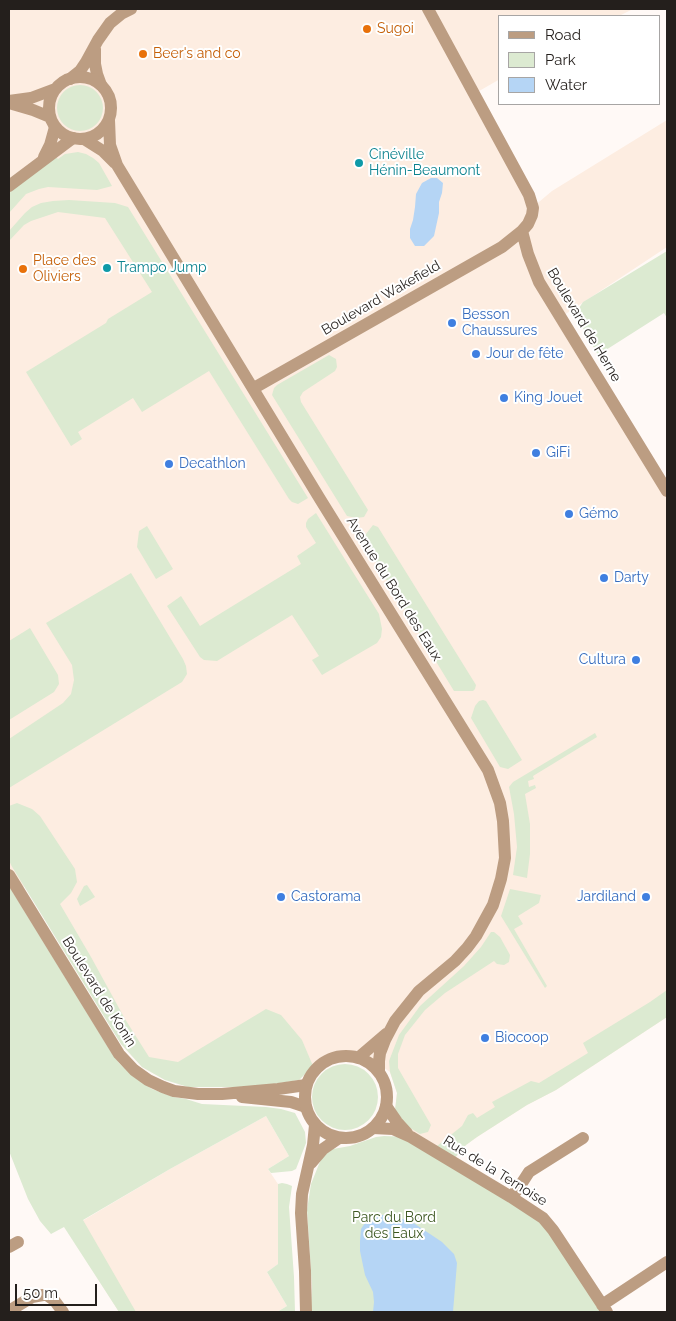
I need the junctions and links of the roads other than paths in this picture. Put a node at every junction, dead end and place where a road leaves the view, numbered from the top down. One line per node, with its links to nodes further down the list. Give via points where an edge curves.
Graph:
1 (131, 9): 3 (street, via 110,23)
2 (428, 9): 14 (street, via 529,195 532,215)
3 (95, 47): 4 (street, via 80,71); 5 (street, via 96,74)
4 (70, 79): 5 (street, via 86,78); 6 (street)
5 (101, 85): 8 (street, via 110,101)
6 (55, 89): 7 (street); 9 (street, via 49,106)
7 (9, 102): 9 (street)
8 (109, 120): 10 (street, via 99,133); 12 (street, Avenue du Bord des Eaux, via 110,145)
9 (53, 122): 10 (street, via 61,133); 11 (street, via 50,145)
10 (78, 138): 11 (street); 12 (street, Avenue du Bord des Eaux, via 103,151)
11 (41, 162): 13 (street)
12 (118, 165): 15 (street, Avenue du Bord des Eaux)
13 (9, 186)
14 (522, 231): 15 (street, Boulevard Wakefield, via 502,247); 16 (street, Boulevard de Herne, via 538,282)
15 (254, 388): 18 (street, Avenue du Bord des Eaux, via 484,762 504,821 505,858 501,879 481,928 455,961 419,991)
16 (667, 491)
17 (9, 875): 22 (street, Boulevard de Konin, via 119,1054 134,1070 174,1091)
18 (389, 1030): 19 (street, Avenue du Bord des Eaux); 20 (street, Avenue du Bord des Eaux, via 380,1053)
19 (358, 1058): 20 (street); 21 (street, via 348,1056 328,1060 313,1072)
20 (379, 1073): 23 (street, via 386,1091)
21 (306, 1085): 22 (street, Boulevard de Konin); 24 (street)
22 (222, 1094): 24 (street, Boulevard de Konin, via 291,1102)
23 (386, 1106): 26 (street); 27 (street, Rue de la Ternoise)
24 (306, 1107): 25 (street)
25 (315, 1125): 28 (street); 30 (street)
26 (373, 1128): 27 (street, Rue de la Ternoise, via 393,1129); 28 (street, via 351,1138)
27 (411, 1137): 31 (street, Rue de la Ternoise)
28 (339, 1138): 30 (street)
29 (583, 1138): 31 (street, via 529,1172)
30 (309, 1165): 36 (street, via 303,1185 301,1213)
31 (511, 1197): 33 (street, Rue de la Ternoise, via 543,1218 553,1230)
32 (667, 1262): 33 (street)
33 (604, 1309)
34 (9, 1311): 35 (street, via 43,1294 54,1300)
35 (63, 1312)
36 (306, 1312)

